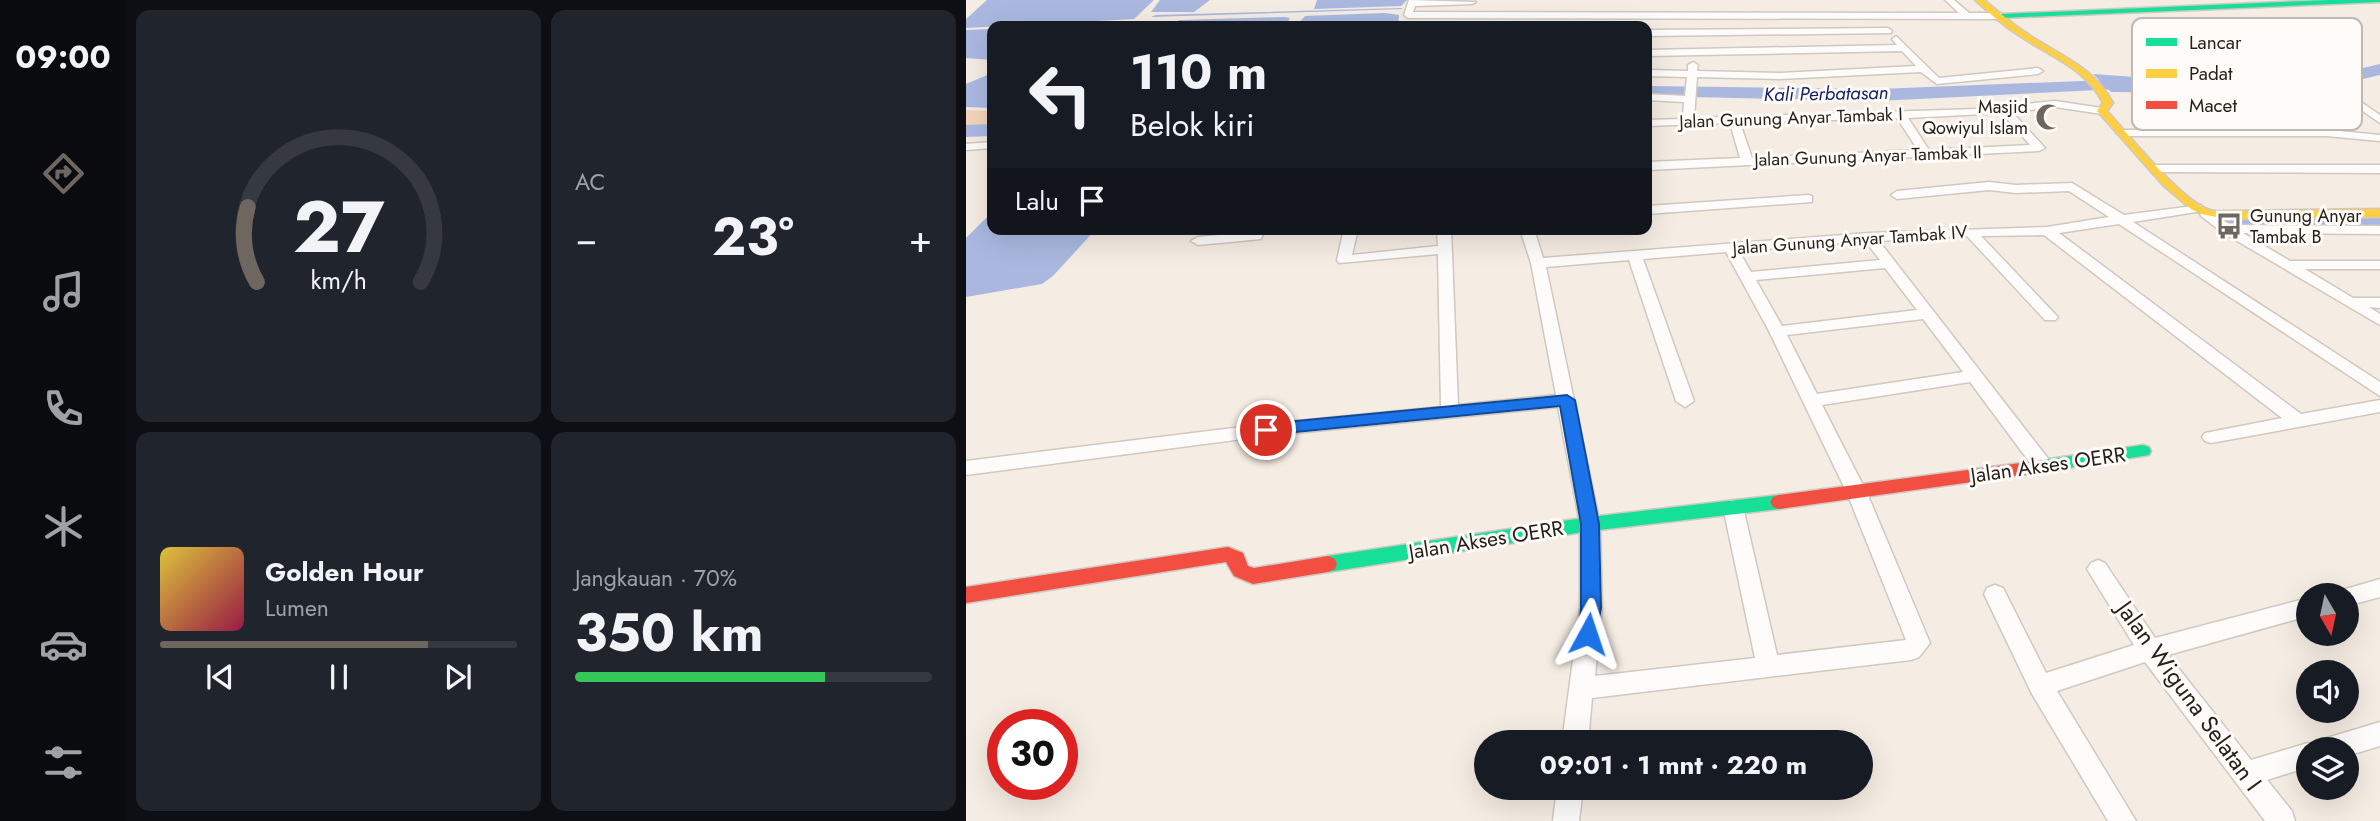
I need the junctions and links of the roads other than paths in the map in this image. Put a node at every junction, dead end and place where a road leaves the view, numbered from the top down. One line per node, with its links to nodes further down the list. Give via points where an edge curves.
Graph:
1 (1949, 0): 6 (street)
2 (1469, 1): 4 (street); 9 (street)
3 (2369, 1): 5 (street); 10 (street)
4 (1412, 2): 9 (street, via 1408,15)
5 (2380, 3)
6 (1973, 11): 8 (street); 10 (street)
7 (1694, 14): 8 (street); 9 (street); 14 (street)
8 (1877, 15): 12 (street)
9 (1466, 16): 11 (street)
10 (2001, 16): 26 (street, via 2029,39 2083,70 2106,94 2108,103)
11 (1466, 21)
12 (1888, 31): 14 (street); 15 (street)
13 (1652, 33): 14 (street)
14 (1695, 33): 17 (street)
15 (1905, 48): 17 (street); 18 (street)
16 (1652, 53): 17 (street)
17 (1693, 53): 21 (street)
18 (1923, 69): 19 (street, via 1937,81); 21 (street, via 1780,76)
19 (2038, 71)
20 (1652, 73): 21 (street)
21 (1692, 74): 22 (street)
22 (1689, 94): 23 (street); 30 (street)
23 (1652, 97)
24 (2362, 107): 29 (street)
25 (2006, 111): 26 (street, Jalan Gunung Anyar Tambak I, via 2055,104); 27 (street, Jalan Gunung Anyar Tambak I); 40 (street, Jalan Gunung Anyar Tambak II, via 2039,148)
26 (2102, 111): 34 (street)
27 (1901, 115): 28 (street, Jalan Gunung Anyar Tambak I); 40 (street)
28 (1734, 120): 30 (street, Jalan Gunung Anyar Tambak I); 41 (street)
29 (2380, 120)
30 (1688, 121): 31 (street, Jalan Gunung Anyar Tambak I)
31 (1652, 122)
32 (2247, 130): 36 (street)
33 (2322, 130): 35 (street)
34 (2122, 133): 36 (street); 43 (street)
35 (2326, 133): 36 (street); 37 (street)
36 (2252, 134)
37 (2380, 138)
38 (987, 145): 39 (street)
39 (966, 147)
40 (1926, 154): 41 (street, Jalan Gunung Anyar Tambak II)
41 (1747, 161): 42 (street, Jalan Gunung Anyar Tambak II)
42 (1652, 166)
43 (2155, 169): 44 (street); 48 (street)
44 (2380, 169)
45 (1897, 195): 50 (street, via 1981,187 2066,186)
46 (1808, 199): 47 (street)
47 (1652, 210)
48 (2201, 210): 49 (street, via 2246,215); 50 (street, Jalan Gunung Anyar Tambak IV); 51 (street)
49 (2380, 213)
50 (2122, 220): 53 (street, Jalan Gunung Anyar Tambak IV); 76 (street)
51 (2227, 229): 52 (street); 66 (street)
52 (2380, 230)
53 (2046, 231): 54 (street, Jalan Gunung Anyar Tambak IV); 82 (street)
54 (1970, 232): 59 (street, Jalan Gunung Anyar Tambak IV); 72 (street)
55 (1256, 235): 60 (street)
56 (1349, 235): 61 (street, via 1343,260)
57 (1444, 235): 61 (street)
58 (1529, 235): 64 (street)
59 (1869, 237): 62 (street, Jalan Gunung Anyar Tambak IV); 65 (street)
60 (1198, 241)
61 (1444, 249): 81 (street)
62 (1731, 249): 63 (street, Jalan Gunung Anyar Tambak IV); 68 (street)
63 (1635, 256): 64 (street, Jalan Gunung Anyar Tambak IV); 78 (street)
64 (1538, 263): 77 (street)
65 (1887, 264): 68 (street); 71 (street)
66 (2287, 265): 67 (street); 69 (street)
67 (2380, 265)
68 (1746, 277): 74 (street)
69 (2348, 302): 70 (street); 73 (street)
70 (2380, 303)
71 (1925, 314): 74 (street); 75 (street)
72 (2050, 317)
73 (2380, 320)
74 (1777, 331): 79 (street)
75 (1973, 376): 79 (street); 85 (street)
76 (2380, 390)
77 (1567, 400): 81 (street); 89 (street)
78 (1685, 401)
79 (1810, 401): 87 (street)
80 (2380, 406): 82 (street)
81 (1450, 412): 86 (street)
82 (2299, 422): 83 (street)
83 (2211, 438)
84 (2143, 451): 85 (street, Jalan Akses OERR)
85 (2043, 466): 87 (street, Jalan Akses OERR)
86 (966, 468)
87 (1857, 493): 88 (street, Jalan Akses OERR); 97 (street, via 1919,643 1911,650)
88 (1733, 507): 89 (street, Jalan Akses OERR); 97 (street)
89 (1590, 524): 94 (street, Jalan Akses OERR, via 1253,576 1241,571 1236,558 1228,554); 99 (street, via 1591,608)
90 (2098, 569): 96 (street, Jalan Wiguna Selatan I)
91 (2380, 588): 93 (street)
92 (1994, 594): 98 (street)
93 (2359, 594)
94 (966, 595)
95 (2296, 610): 96 (street)
96 (2150, 650): 98 (street); 104 (street, Jalan Wiguna Selatan I)
97 (1768, 666): 99 (street)
98 (2040, 686): 107 (street)
99 (1581, 688): 100 (street)
100 (1576, 730)
101 (2380, 734): 102 (street)
102 (2359, 740)
103 (2296, 759): 104 (street)
104 (2246, 774): 108 (street, Jalan Wiguna Selatan I)
105 (1569, 800): 106 (street)
106 (1566, 821)
107 (2123, 821)
108 (2281, 821)

